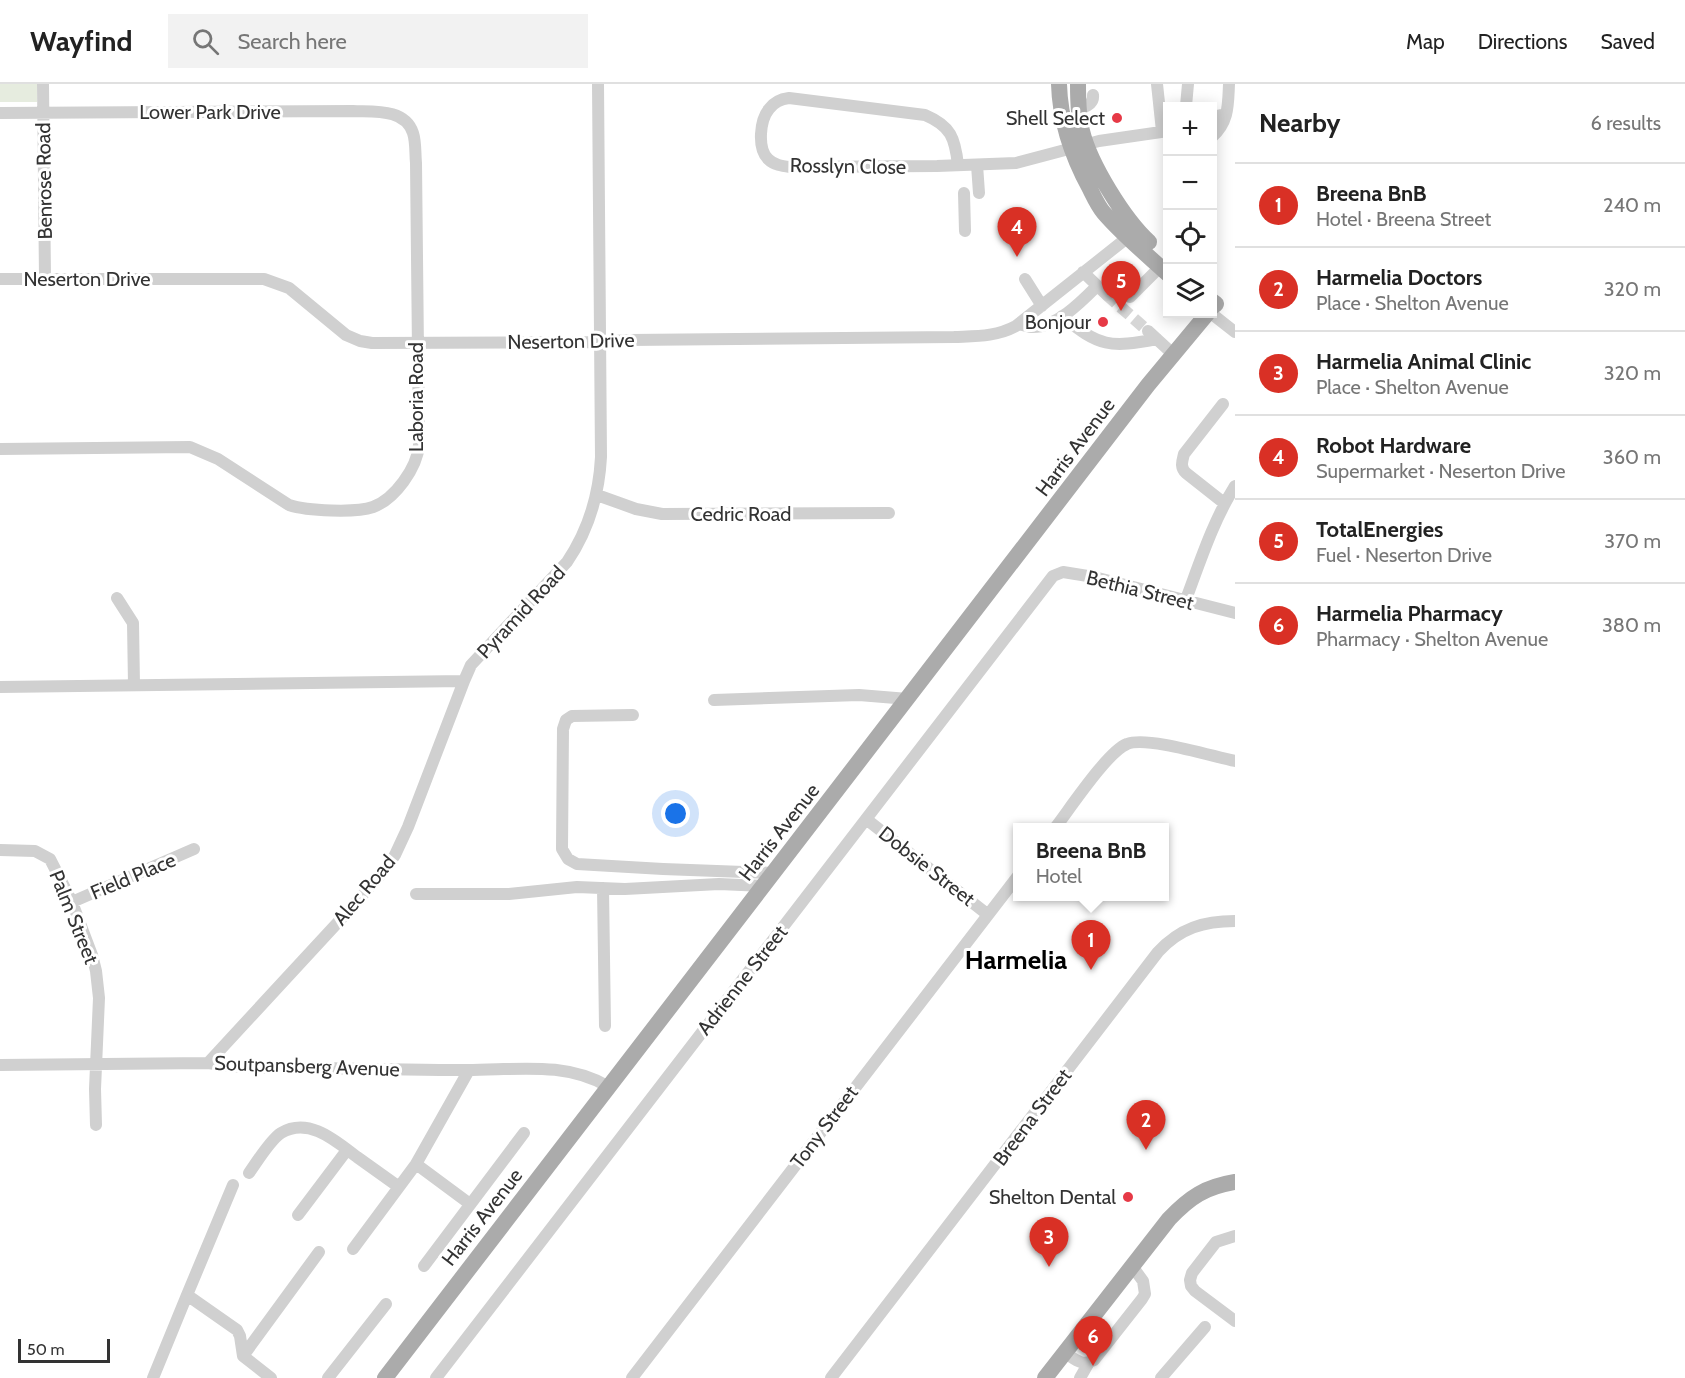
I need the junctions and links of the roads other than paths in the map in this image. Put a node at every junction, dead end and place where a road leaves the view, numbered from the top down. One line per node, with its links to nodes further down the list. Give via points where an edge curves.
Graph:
1 (43, 84): 14 (street, Benrose Road)
2 (598, 84): 42 (street, Pyramid Road)
3 (1059, 84): 20 (main road, via 1059,99)
4 (1078, 84): 12 (main road)
5 (1157, 84): 16 (street)
6 (1181, 84): 10 (street)
7 (1188, 84): 11 (street)
8 (1227, 84): 15 (street); 19 (street, via 1227,115)
9 (1093, 95): 12 (street, via 1089,105)
10 (1180, 102)
11 (1186, 102)
12 (1080, 109): 20 (main road, via 1082,129)
13 (0, 113): 14 (street, Lower Park Drive)
14 (43, 113): 18 (street, Lower Park Drive, via 390,112); 31 (street, Benrose Road)
15 (1217, 116)
16 (1163, 119)
17 (1163, 131): 20 (street, Rosslyn Close)
18 (413, 132): 43 (street, Laboria Road)
19 (1217, 132)
20 (1078, 147): 22 (street, Rosslyn Close, via 1016,163); 26 (main road, via 1104,179)
21 (958, 165): 21 (street, Rosslyn Close, via 950,133 939,121 925,115 789,98 771,106 763,122 764,154 784,166); 22 (street, Rosslyn Close)
22 (977, 165): 24 (street)
23 (964, 193): 25 (street)
24 (979, 193)
25 (965, 231)
26 (1133, 233): 27 (main road); 29 (street, Neserton Drive)
27 (1163, 265)
28 (1163, 269): 35 (street)
29 (1083, 272): 33 (street); 36 (street, Neserton Drive)
30 (0, 279): 31 (street, Neserton Drive)
31 (45, 279): 43 (street, Neserton Drive, via 264,279 289,288 353,338 372,343)
32 (1025, 279): 36 (street)
33 (1097, 286): 34 (street); 38 (street)
34 (1107, 295)
35 (1130, 297)
36 (1042, 306): 40 (street, Neserton Drive)
37 (1217, 313): 41 (street)
38 (1062, 316): 40 (street, via 1034,327); 44 (street, via 1103,343 1135,343 1153,335)
39 (1207, 318): 44 (main road, Harris Avenue)
40 (1019, 324): 42 (street, Neserton Drive, via 983,336)
41 (1235, 332)
42 (600, 342): 43 (street, Neserton Drive); 48 (street, Pyramid Road, via 601,457)
43 (417, 343): 46 (street, Laboria Road, via 418,456 402,483 373,507 334,510 289,505 208,454 190,447)
44 (1173, 354): 58 (main road, Harris Avenue)
45 (1224, 404): 49 (street, via 1184,454 1182,466)
46 (0, 449)
47 (1235, 486): 49 (street)
48 (597, 495): 50 (street, Cedric Road, via 662,514); 55 (street, Pyramid Road, via 567,562 471,665)
49 (1224, 503): 53 (street)
50 (889, 513)
51 (1048, 582): 53 (street, Bethia Street, via 1055,574 1067,572); 62 (street, Adrienne Street)
52 (117, 598): 56 (street, via 133,623)
53 (1185, 602): 54 (street, Bethia Street)
54 (1235, 613)
55 (464, 681): 56 (street); 75 (street, Alec Road, via 408,827 390,862)
56 (134, 685): 57 (street)
57 (0, 687)
58 (908, 699): 59 (street, via 859,695); 66 (main road, Harris Avenue)
59 (714, 700)
60 (633, 715): 66 (street, via 572,716 566,720 562,849 568,859 577,864)
61 (1235, 761): 63 (street, via 1146,742 1128,743 1104,765)
62 (866, 819): 71 (street, Dobsie Street); 105 (street, Adrienne Street)
63 (1059, 823)
64 (194, 849): 70 (street, Field Place)
65 (0, 850): 70 (street, Palm Street, via 29,850 45,855 54,864)
66 (769, 880): 68 (street); 78 (main road, Harris Avenue)
67 (1013, 881): 71 (street, Tony Street)
68 (603, 888): 69 (street); 73 (street)
69 (416, 894)
70 (72, 902): 74 (street, Palm Street, via 96,971)
71 (987, 914): 106 (street, Tony Street)
72 (1235, 921): 107 (street, Breena Street, via 1213,921 1187,929 1158,952)
73 (605, 1026)
74 (97, 1063): 75 (street, Soutpansberg Avenue); 76 (street, Soutpansberg Avenue); 79 (street, Palm Street)
75 (208, 1063): 77 (street, Soutpansberg Avenue, via 235,1067)
76 (0, 1065)
77 (470, 1070): 78 (street, Soutpansberg Avenue, via 542,1068 574,1072); 82 (street)
78 (609, 1088): 104 (main road, Harris Avenue)
79 (96, 1125)
80 (524, 1133): 87 (street)
81 (347, 1150): 83 (street, via 312,1129 286,1131 278,1135); 86 (street); 88 (street)
82 (416, 1164): 86 (street); 87 (street)
83 (249, 1173)
84 (1235, 1182): 93 (main road, via 1214,1186 1190,1199)
85 (233, 1185): 94 (street)
86 (399, 1187): 90 (street)
87 (470, 1204): 92 (street)
88 (298, 1215)
89 (1235, 1236): 96 (street, via 1216,1242 1190,1280 1195,1291)
90 (353, 1249)
91 (319, 1252): 99 (street)
92 (424, 1266)
93 (1132, 1266): 98 (main road); 100 (street, via 1143,1281 1145,1294)
94 (187, 1295): 99 (street, via 237,1330); 101 (street)
95 (386, 1304): 103 (street)
96 (1235, 1321)
97 (1205, 1327): 110 (street)
98 (1065, 1353): 100 (street); 108 (main road)
99 (243, 1356): 102 (street)
100 (1088, 1364): 109 (street)
101 (153, 1378)
102 (271, 1378)
103 (328, 1378)
104 (385, 1378)
105 (436, 1378)
106 (632, 1378)
107 (831, 1378)
108 (1046, 1378)
109 (1080, 1378)
110 (1161, 1378)

